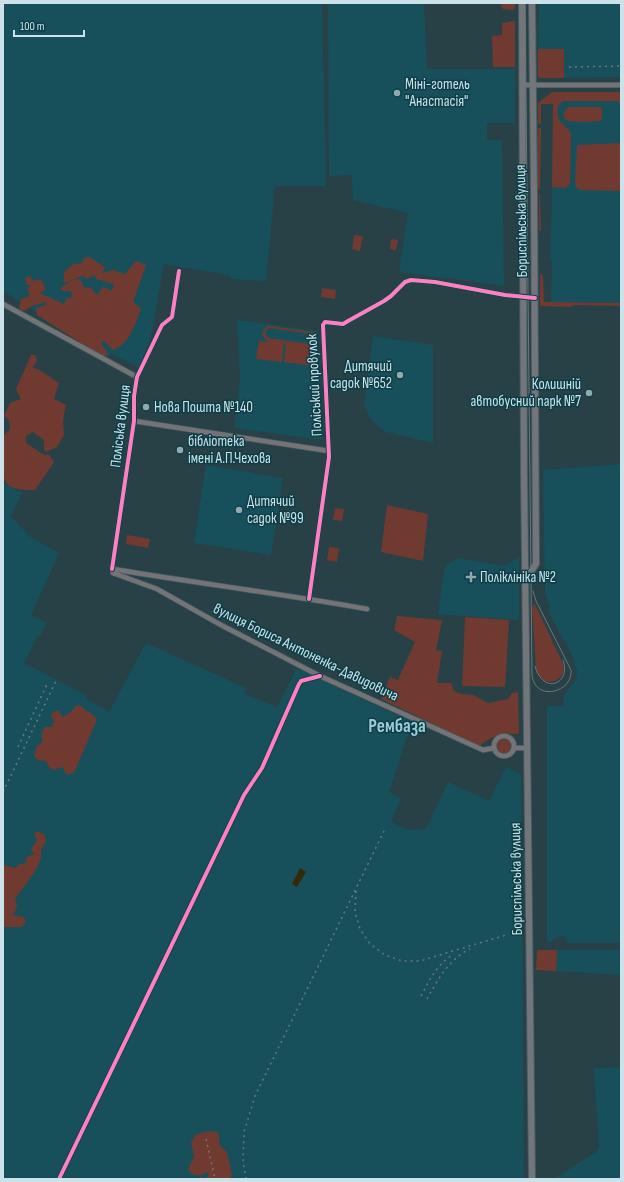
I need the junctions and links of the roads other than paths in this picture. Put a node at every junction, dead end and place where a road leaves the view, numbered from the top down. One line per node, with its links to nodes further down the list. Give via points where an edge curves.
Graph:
1 (522, 3): 4 (main road, Бориспільська вулиця)
2 (532, 3): 5 (main road, Бориспільська вулиця)
3 (621, 85): 5 (street)
4 (522, 86): 5 (street); 7 (main road, Бориспільська вулиця)
5 (533, 86): 8 (main road, Бориспільська вулиця)
6 (179, 271): 10 (street, Поліська вулиця, via 172,317 162,325)
7 (524, 297): 8 (street, Поліський провулок); 12 (street, Поліський провулок, via 411,280 404,282 384,301 348,322 325,322 323,325); 14 (main road, Бориспільська вулиця)
8 (535, 298): 14 (main road, Бориспільська вулиця, via 536,564)
9 (3, 304): 10 (street)
10 (137, 377): 11 (street, Поліська вулиця)
11 (134, 422): 12 (street, Поліська вулиця); 13 (street, Поліська вулиця)
12 (329, 451): 15 (street, Поліський провулок)
13 (112, 569): 15 (street); 17 (street, вулиця Бориса Антоненка-Давидовича, via 113,573 157,589)
14 (526, 580): 20 (main road, Бориспільська вулиця)
15 (309, 599): 16 (street)
16 (367, 609)
17 (320, 676): 18 (street, вулиця Бориса Антоненка-Давидовича, via 483,750); 21 (street, via 301,681 299,684 262,768 244,795)
18 (494, 748): 19 (street, via 503,756 510,754); 19 (street, via 494,742 505,736 512,740)
19 (514, 748): 20 (street)
20 (528, 748): 22 (main road, Бориспільська вулиця)
21 (59, 1179)
22 (532, 1179)

